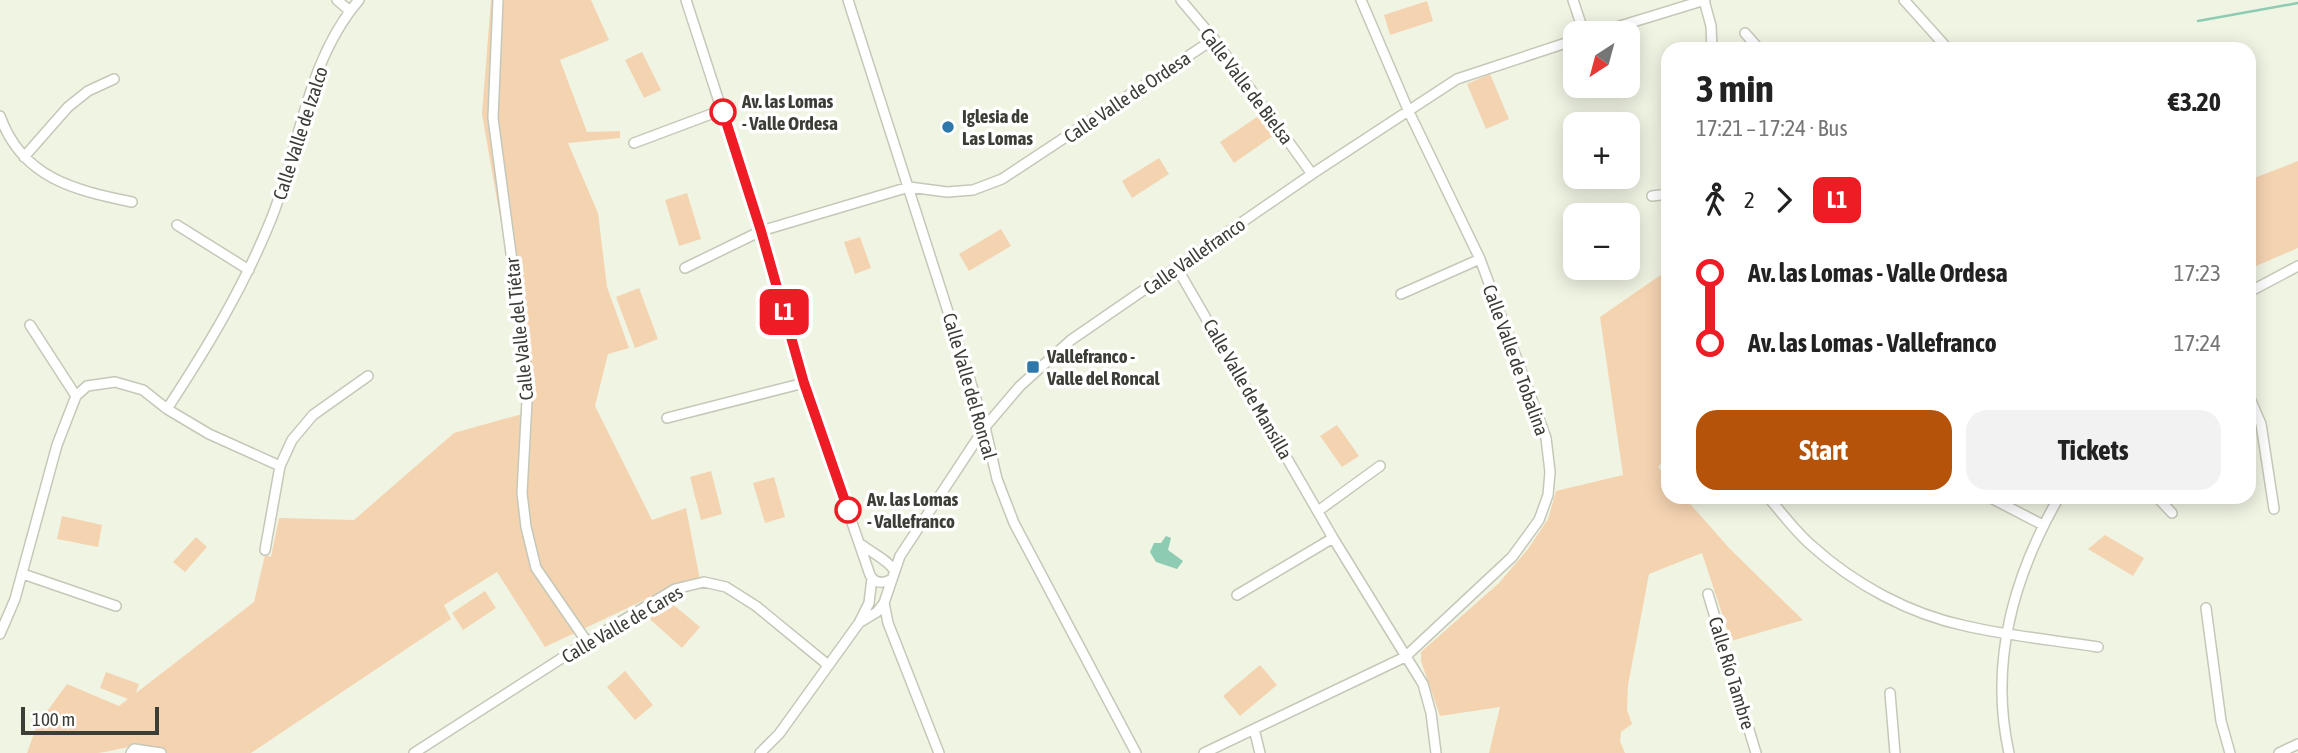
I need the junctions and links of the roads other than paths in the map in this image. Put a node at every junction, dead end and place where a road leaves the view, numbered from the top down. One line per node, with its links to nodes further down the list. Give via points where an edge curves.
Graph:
1 (337, 0): 11 (street)
2 (359, 0): 11 (street, Calle Valle de Izalco)
3 (498, 0): 77 (street, Calle Valle del Tiétar, via 493,118 528,382 522,493 526,527 536,568)
4 (686, 0): 21 (street)
5 (848, 0): 27 (street, Calle Valle del Roncal)
6 (1181, 0): 15 (street, Calle Valle de Bielsa)
7 (1361, 0): 22 (street, Calle Valle de Tobalina)
8 (1573, 0): 12 (street)
9 (1704, 0): 13 (street); 16 (street)
10 (1904, 0): 18 (street)
11 (350, 11): 37 (street, Calle Valle de Izalco, via 318,72 273,215)
12 (1580, 21)
13 (1636, 21)
14 (1745, 33): 17 (street)
15 (1214, 39): 26 (street, Calle Valle de Bielsa); 27 (street, Calle Valle de Ordesa, via 1002,179 973,190)
16 (1712, 42)
17 (1753, 42)
18 (1942, 42)
19 (1563, 44): 22 (street, Calle Vallefranco, via 1457,79)
20 (114, 79): 25 (street, via 88,90 68,107)
21 (722, 110): 24 (street); 32 (street)
22 (1409, 112): 26 (street, Calle Vallefranco); 33 (street, Calle Valle de Tobalina)
23 (0, 116): 25 (street, via 6,134)
24 (634, 143)
25 (24, 157): 30 (street, via 59,183)
26 (1312, 174): 36 (street, Calle Vallefranco)
27 (909, 187): 32 (street, Calle Valle de Ordesa); 47 (street, Calle Valle del Roncal)
28 (1661, 195): 29 (street)
29 (1652, 196)
30 (132, 202)
31 (177, 225): 37 (street)
32 (761, 231): 35 (street, Calle Valle de Ordesa); 42 (street)
33 (1480, 259): 39 (street, Calle Valle de Tobalina); 79 (street, Calle Valle de Tobalina, via 1546,438 1548,495 1539,520 1512,557)
34 (2298, 265): 38 (street)
35 (685, 268)
36 (1177, 268): 47 (street, Calle Vallefranco, via 1071,340 1020,386); 55 (street, Calle Valle de Mansilla)
37 (249, 270): 44 (street, Calle Valle de Izalco)
38 (2256, 288)
39 (1401, 294)
40 (30, 325): 43 (street)
41 (368, 376): 48 (street, via 313,415 292,440)
42 (804, 383): 46 (street); 59 (street)
43 (76, 396): 44 (street, via 87,386 115,382 143,390); 63 (street, via 57,444)
44 (167, 409): 48 (street)
45 (2256, 412): 54 (street)
46 (667, 418)
47 (985, 427): 62 (street, Calle Vallefranco); 89 (street, Calle Valle del Roncal, via 996,479 1014,523)
48 (280, 466): 60 (street)
49 (1380, 466): 55 (street)
50 (1774, 504): 75 (street, via 1809,543 1893,601 1965,626)
51 (2002, 504): 57 (street)
52 (2055, 504): 57 (street)
53 (2164, 504): 56 (street)
54 (2274, 509)
55 (1318, 511): 58 (street, Calle Valle de Mansilla)
56 (2172, 513)
57 (2043, 525): 75 (street, via 2020,581)
58 (1333, 538): 66 (street); 79 (street, Calle Valle de Mansilla)
59 (860, 544): 61 (street); 64 (street)
60 (265, 550)
61 (879, 559): 62 (street); 64 (street, via 872,565)
62 (894, 570): 65 (street)
63 (23, 573): 70 (street); 76 (street)
64 (871, 576): 65 (street, via 881,583); 68 (street)
65 (890, 580): 69 (street)
66 (1237, 594)
67 (1708, 594): 93 (street, Calle Río Tambre)
68 (869, 603): 72 (street); 73 (street)
69 (884, 603): 72 (street); 74 (street)
70 (116, 606)
71 (2206, 608): 96 (street, via 2221,721)
72 (877, 612): 73 (street); 74 (street)
73 (859, 622): 80 (street)
74 (888, 623): 88 (street)
75 (2007, 633): 78 (street); 95 (street, via 2001,680)
76 (0, 634)
77 (587, 642): 80 (street, Calle Valle de Cares, via 675,589 704,582 726,587 756,606); 86 (street, Calle Valle de Cares)
78 (2098, 647)
79 (1405, 657): 82 (street, Calle Valle de Tobalina); 92 (street, Calle Valle de Mansilla, via 1423,684)
80 (828, 665): 87 (street)
81 (1890, 693): 94 (street)
82 (1254, 729): 90 (street, Calle Valle de Tobalina); 91 (street)
83 (2298, 744): 97 (street)
84 (131, 753): 85 (street, via 134,749)
85 (161, 753)
86 (414, 753)
87 (760, 753)
88 (939, 753)
89 (1136, 753)
90 (1204, 753)
91 (1260, 753)
92 (1436, 753)
93 (1756, 753)
94 (1895, 753)
95 (2009, 753)
96 (2230, 753)
97 (2279, 753)

